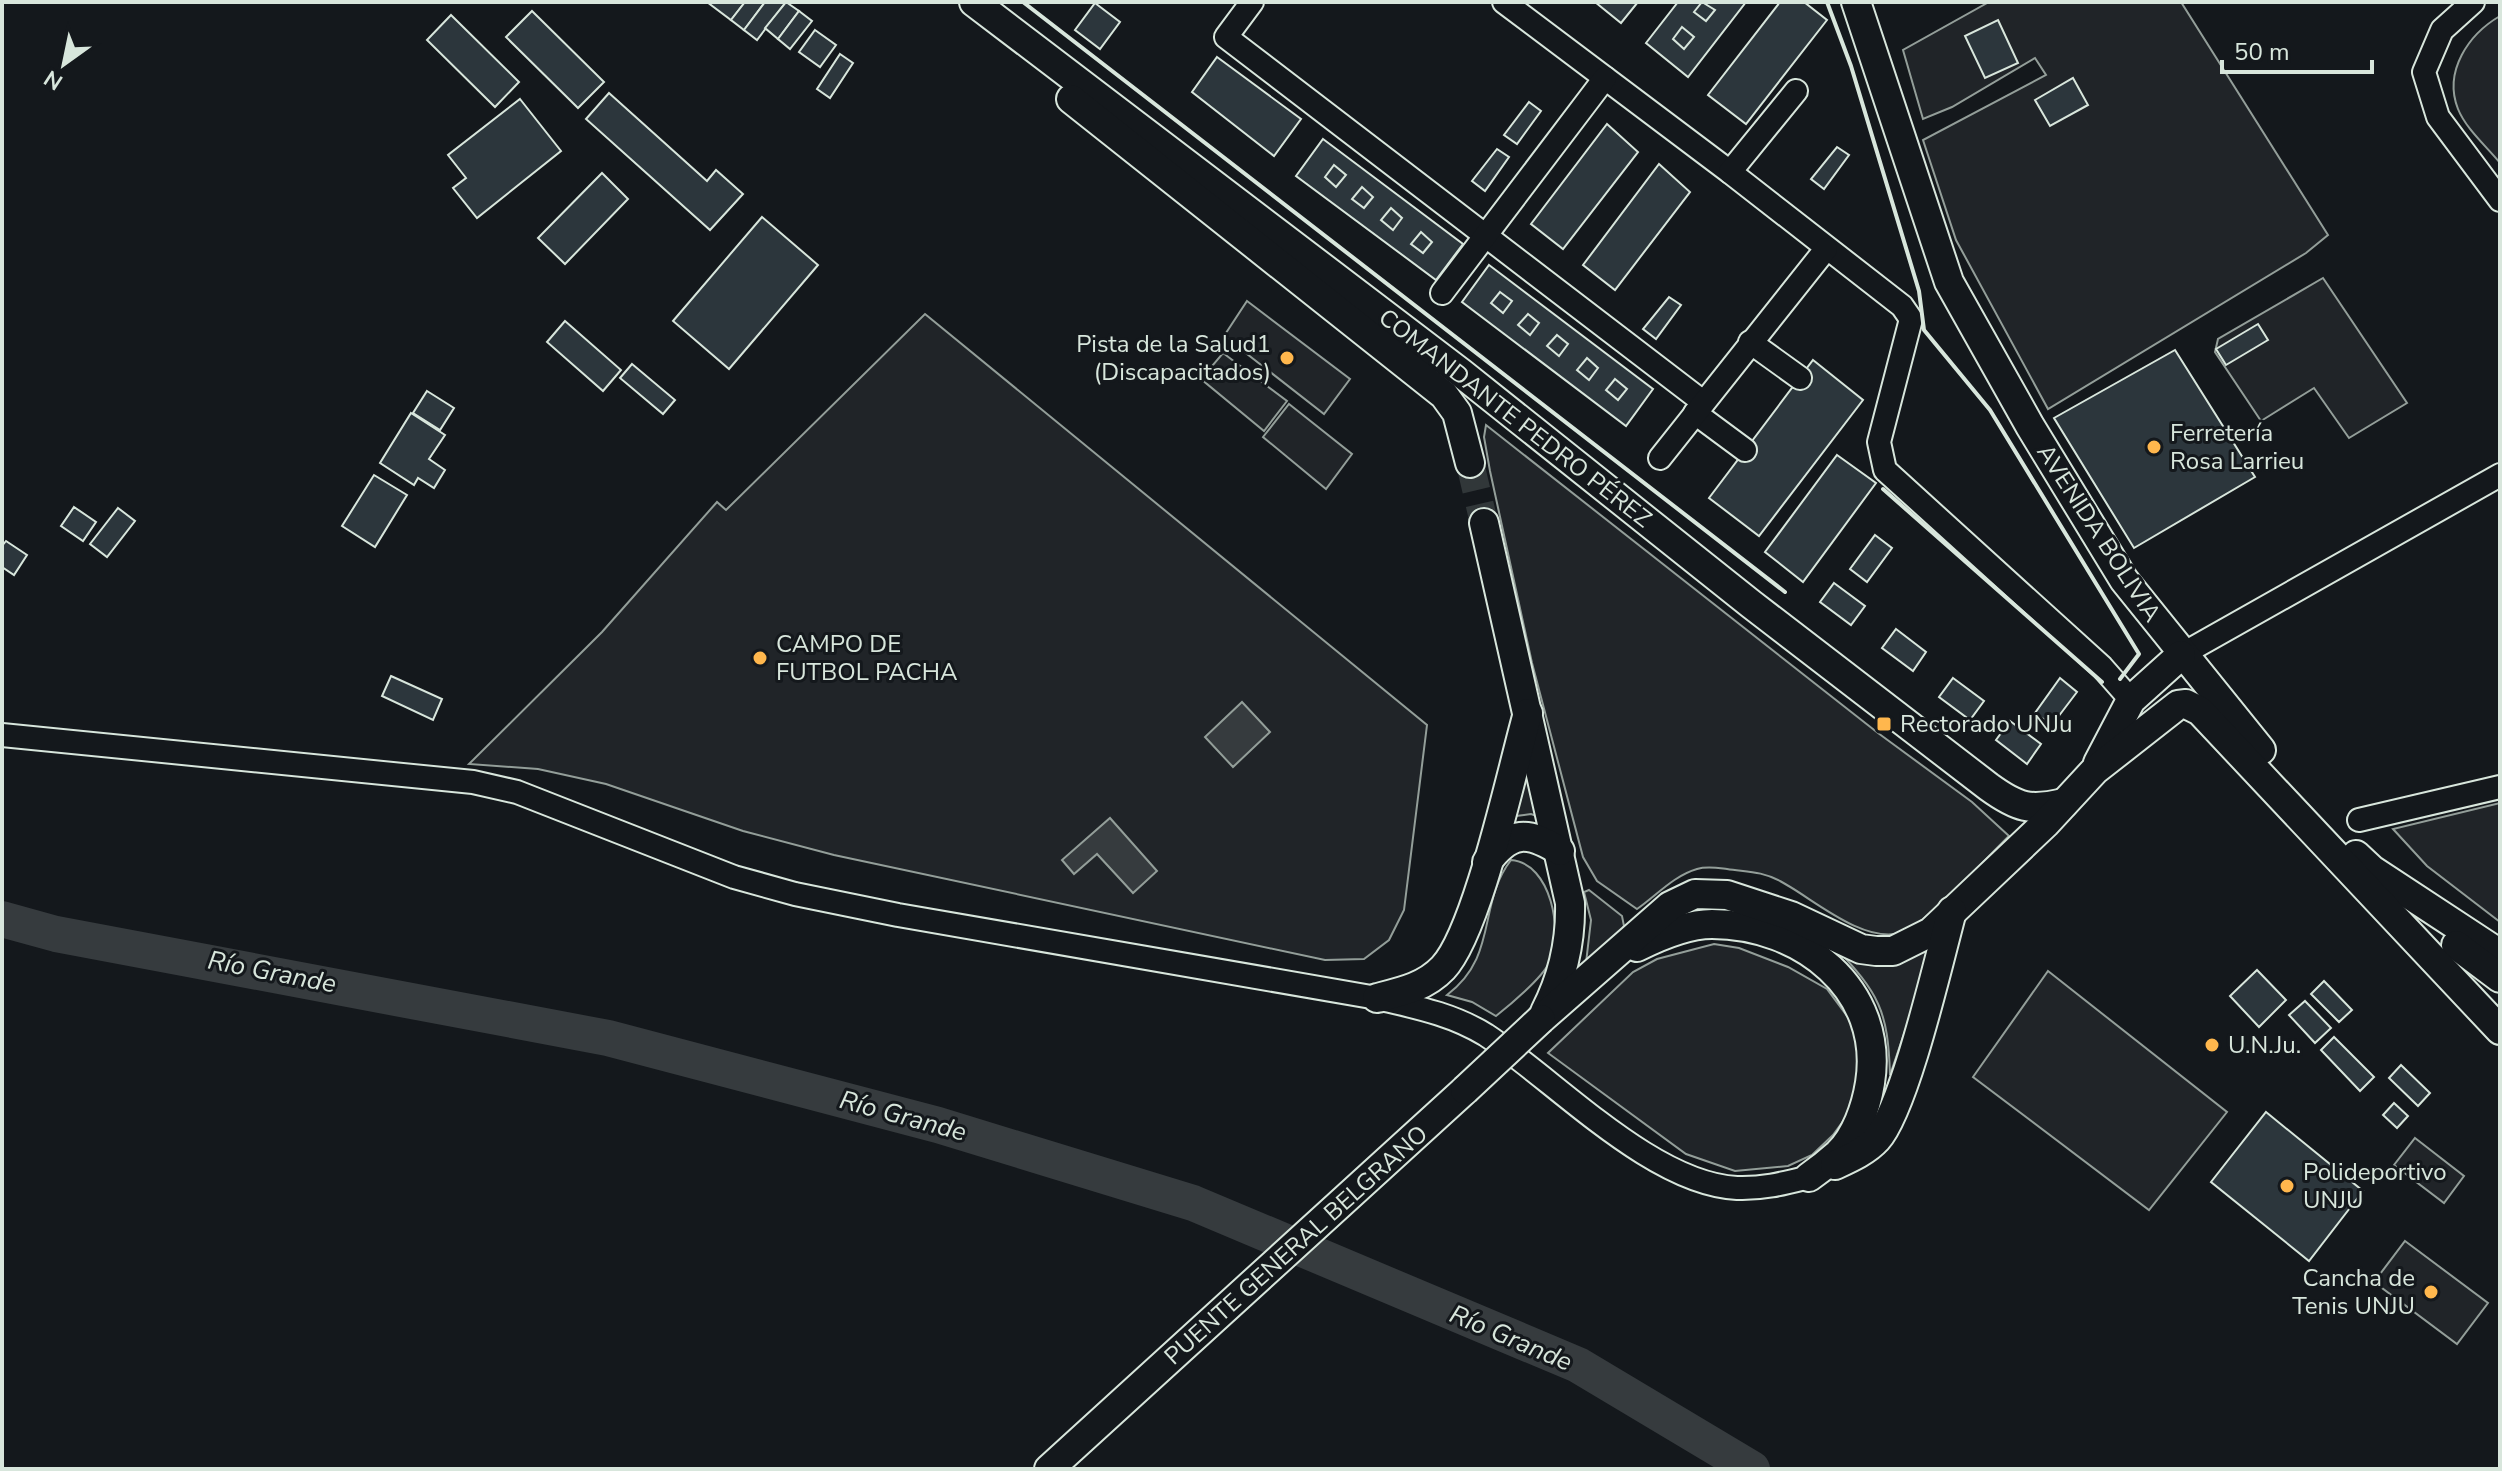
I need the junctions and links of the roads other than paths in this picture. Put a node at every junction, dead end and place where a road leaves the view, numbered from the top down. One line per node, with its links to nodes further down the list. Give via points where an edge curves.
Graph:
1 (974, 2): 18 (main road, via 1043,77 1444,395 1457,413); 27 (main road, COMANDANTE PEDRO PÉREZ, via 2004,797 2037,810)
2 (1252, 2): 10 (street, via 1226,37)
3 (1504, 2): 6 (street)
4 (1856, 2): 21 (main road, AVENIDA BOLIVIA, via 1949,282 2079,508 2124,580)
5 (2473, 2): 9 (street, via 2442,30 2424,72 2438,117)
6 (1605, 78): 8 (street); 10 (street)
7 (1796, 91): 8 (street)
8 (1730, 172): 11 (street)
9 (2500, 200)
10 (1486, 233): 12 (street); 15 (street)
11 (1826, 249): 13 (street); 22 (street, via 1902,306 1911,319 1879,442 1885,470 2102,667)
12 (1442, 293)
13 (1750, 342): 14 (street); 15 (street)
14 (1800, 378)
15 (1699, 407): 16 (street); 17 (street)
16 (1745, 450)
17 (1660, 458)
18 (1470, 463)
19 (2500, 475): 21 (street)
20 (1484, 523): 23 (main road)
21 (2181, 655): 22 (main road); 31 (main road, AVENIDA BOLIVIA, via 2325,826)
22 (2131, 700): 25 (main road)
23 (1529, 709): 29 (main road); 30 (main road)
24 (2, 735): 36 (street, via 473,782 517,792 734,877 795,894)
25 (2095, 770): 27 (main road); 38 (main road, via 2178,705 2195,706)
26 (2500, 787): 28 (street)
27 (2064, 803): 32 (main road)
28 (2359, 820)
29 (1560, 851): 30 (main road, via 1542,840 1520,837 1500,844); 37 (main road, via 1570,935 1560,978)
30 (1486, 862): 36 (main road, via 1464,929 1442,969 1412,989)
31 (2372, 870): 33 (main road, AVENIDA BOLIVIA); 35 (main road, via 2418,915)
32 (1953, 909): 34 (main road, via 1912,943 1876,951 1727,895 1695,894 1670,906); 39 (main road, via 1886,1125 1858,1154)
33 (2500, 954)
34 (1612, 961): 37 (main road, PUENTE GENERAL BELGRANO); 39 (main road, via 1659,936 1710,924 1748,927 1781,938 1813,953 1841,975 1867,1021 1871,1081 1855,1131)
35 (2500, 978)
36 (1377, 998): 39 (street, via 1450,1016 1484,1035 1618,1136 1700,1180 1735,1188 1772,1187)
37 (1541, 1019): 40 (main road, PUENTE GENERAL BELGRANO, bridge)
38 (2500, 1030)
39 (1809, 1177)
40 (1049, 1469)

